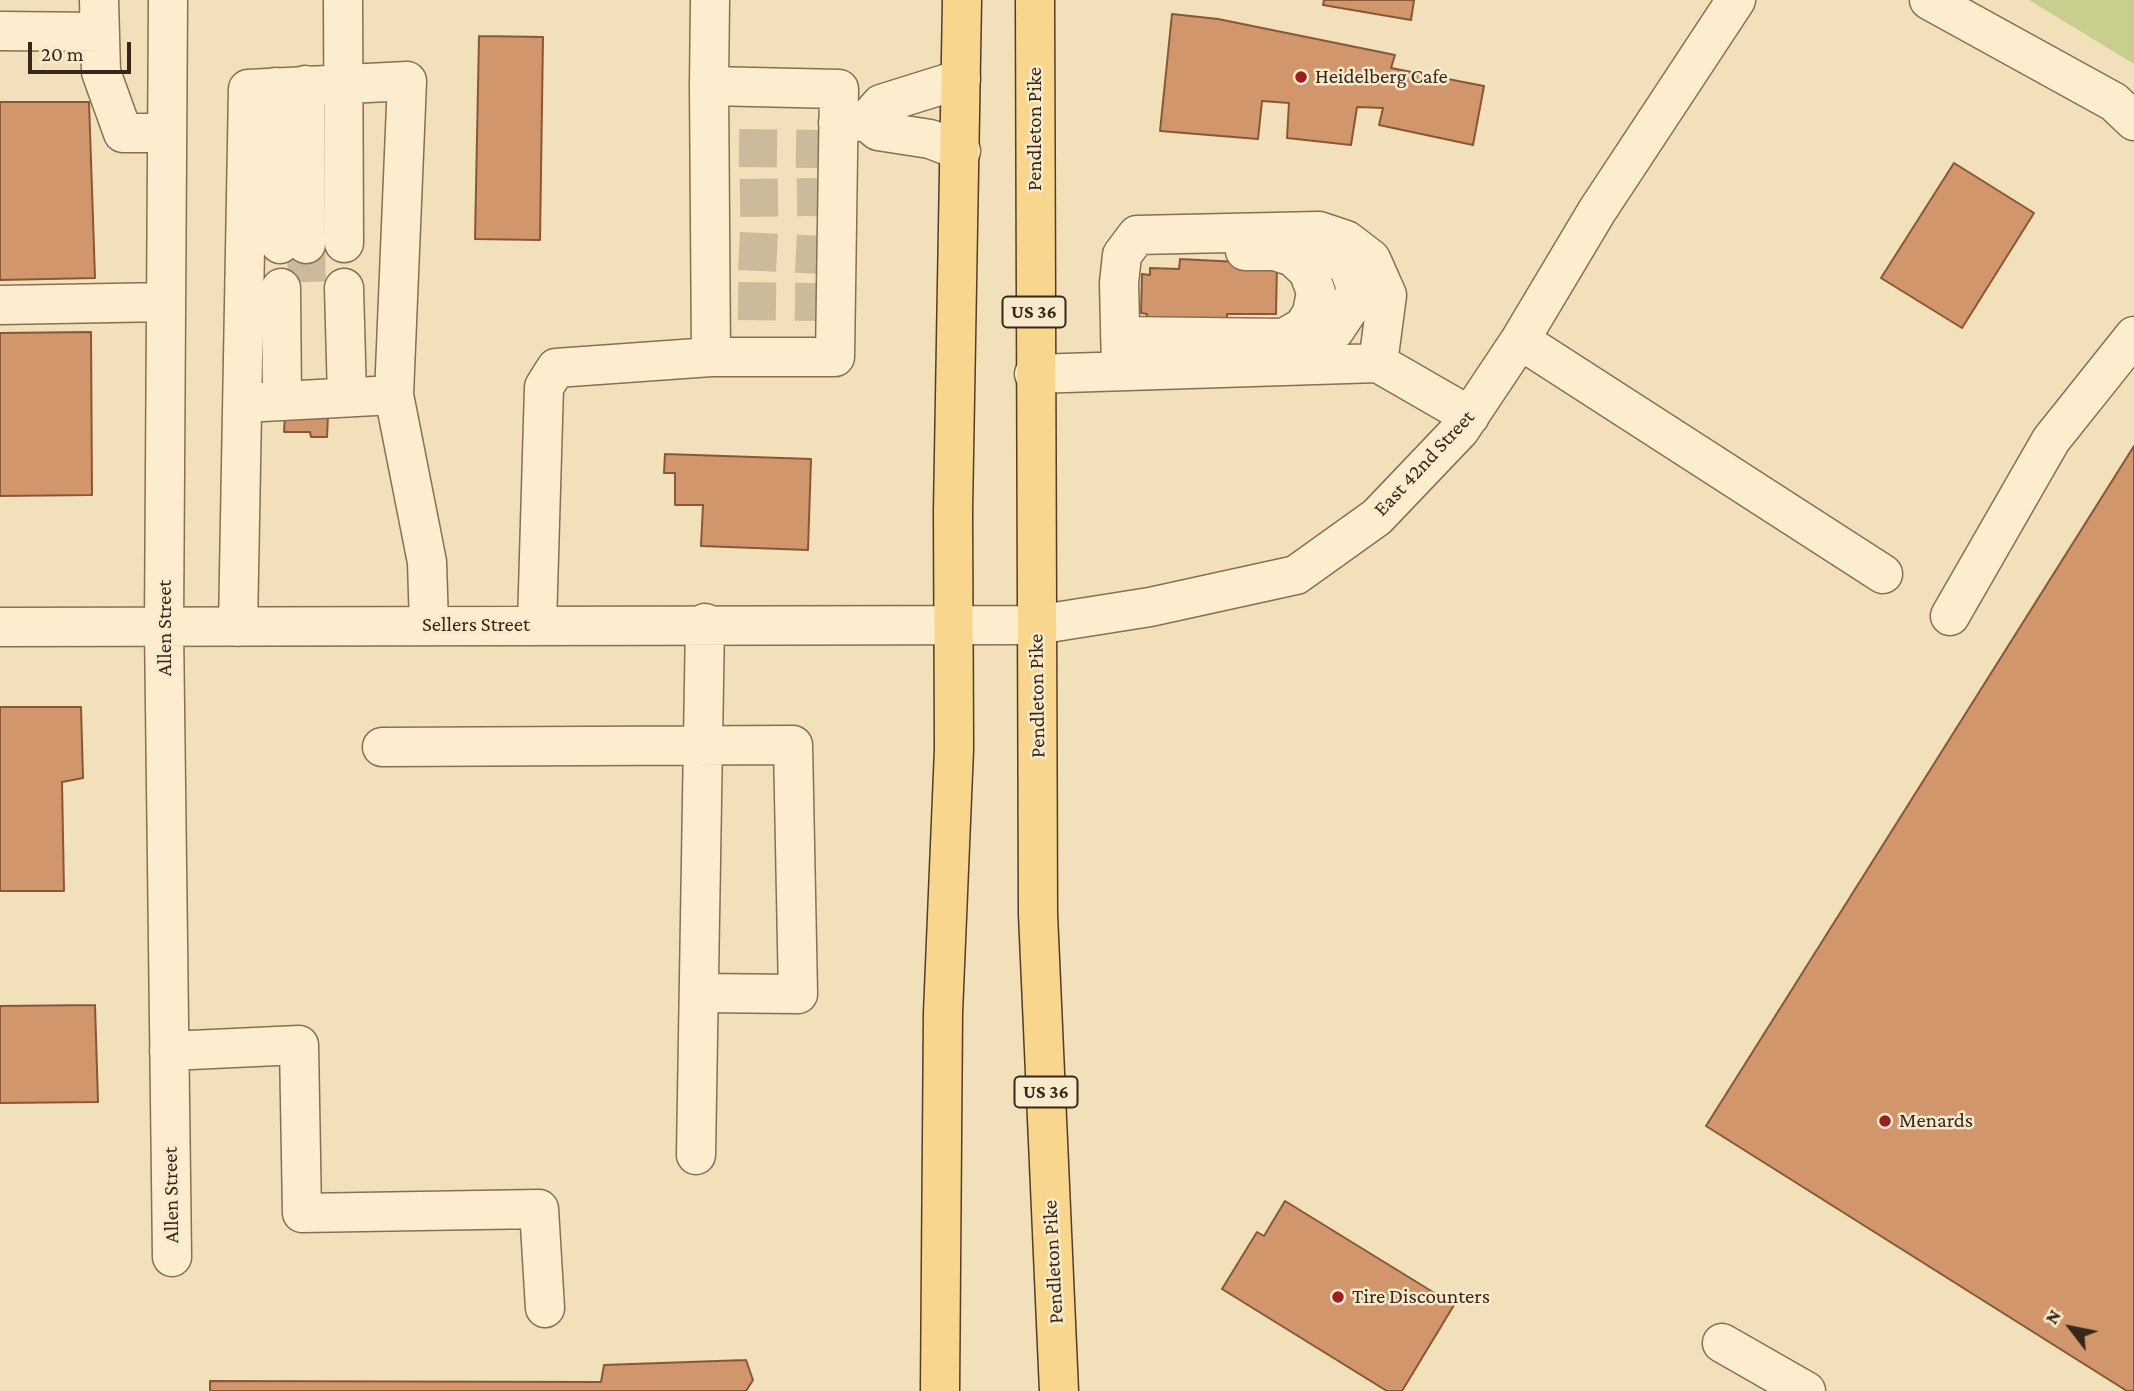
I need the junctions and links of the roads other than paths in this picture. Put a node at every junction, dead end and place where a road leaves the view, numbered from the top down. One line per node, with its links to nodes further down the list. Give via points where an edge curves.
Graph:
1 (168, 0): 15 (street, Allen Street)
2 (342, 0): 11 (street)
3 (710, 0): 13 (street)
4 (962, 0): 10 (main road)
5 (1035, 0): 28 (main road, Pendleton Pike / US 36)
6 (1736, 0): 24 (street, East 42nd Street, via 1597,211)
7 (1928, 0): 14 (street, via 2114,102)
8 (99, 16): 9 (street); 15 (street, via 101,72 123,133)
9 (0, 31)
10 (961, 79): 16 (street, via 881,104); 17 (main road)
11 (343, 82): 12 (street); 18 (street); 29 (street, via 407,81)
12 (290, 86): 19 (street); 32 (street, via 248,89)
13 (709, 86): 16 (street, via 839,89); 26 (street, via 724,147 725,198 724,301)
14 (2134, 121)
15 (167, 132): 21 (street, Allen Street)
16 (841, 136): 17 (street, via 878,131 929,139); 26 (street, via 828,197 829,302 835,357)
17 (961, 151): 36 (main road)
18 (344, 243)
19 (293, 244)
20 (1122, 256): 25 (street); 25 (street, via 1138,250 1275,251 1293,257 1308,271 1316,292 1312,313 1303,327 1283,338); 27 (street, via 1137,235 1319,232 1346,240 1371,259 1387,295)
21 (166, 302): 22 (street); 43 (street, Allen Street)
22 (0, 305)
23 (2134, 336): 35 (street, via 2051,440)
24 (1520, 340): 33 (street, East 42nd Street); 34 (street)
25 (1120, 353): 27 (street); 28 (street)
26 (711, 357): 37 (street, via 556,368 544,387)
27 (1378, 363): 33 (street)
28 (1034, 374): 40 (main road, Pendleton Pike / US 36)
29 (394, 395): 30 (street); 39 (street, via 427,562)
30 (347, 397): 31 (street); 31 (street, via 311,288)
31 (294, 401): 32 (street)
32 (244, 403): 42 (street)
33 (1470, 416): 40 (street, East 42nd Street, via 1377,516 1296,575 1150,607)
34 (1883, 574)
35 (1950, 616)
36 (953, 622): 38 (street, Sellers Street); 40 (street, East 42nd Street); 52 (main road)
37 (537, 624): 38 (street, Sellers Street); 39 (street, Sellers Street)
38 (705, 624): 44 (street)
39 (429, 625): 42 (street, Sellers Street)
40 (1036, 625): 53 (main road, Pendleton Pike / US 36, via 1038,914)
41 (0, 627): 43 (street, Sellers Street)
42 (238, 627): 43 (street, Sellers Street)
43 (164, 628): 47 (street, Allen Street)
44 (701, 744): 45 (street); 46 (street); 46 (street, via 793,745 798,994)
45 (382, 747)
46 (699, 993): 48 (street)
47 (169, 1051): 49 (street, Allen Street); 50 (street, via 299,1045 302,1213 540,1209)
48 (696, 1154)
49 (172, 1257)
50 (545, 1308)
51 (1722, 1343): 54 (street)
52 (940, 1391)
53 (1059, 1391)
54 (1806, 1391)

